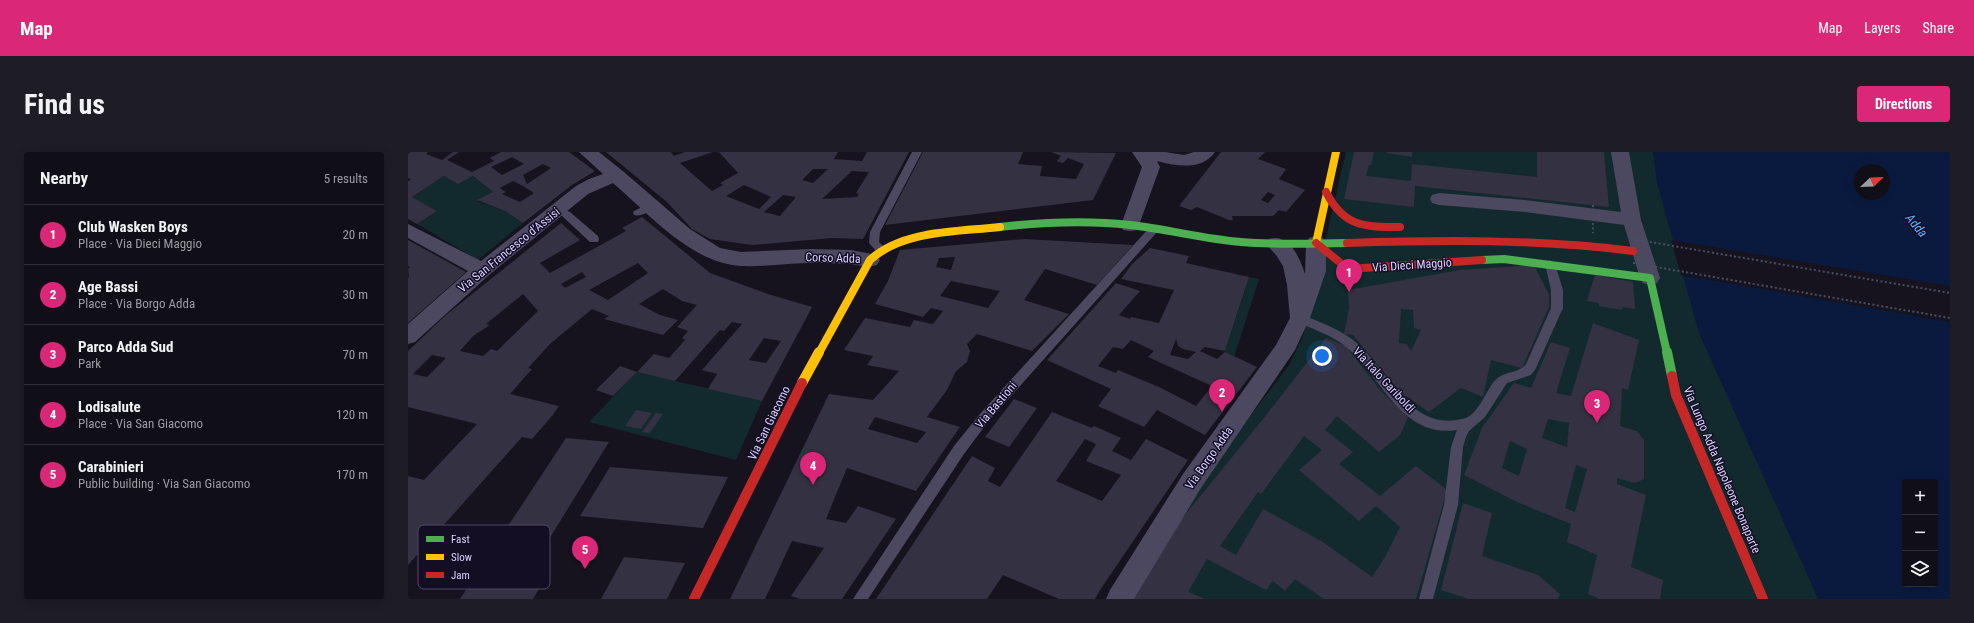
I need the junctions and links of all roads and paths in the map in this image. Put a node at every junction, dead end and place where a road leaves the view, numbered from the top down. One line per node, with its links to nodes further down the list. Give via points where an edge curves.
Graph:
1 (588, 152): 9 (street, Corso Adda)
2 (917, 152): 26 (lane, via 875,232)
3 (1140, 152): 14 (street, via 1151,167)
4 (1146, 152): 5 (street, via 1183,161)
5 (1206, 152)
6 (1327, 152): 8 (lane)
7 (1620, 152): 18 (street)
8 (1336, 156): 10 (street)
9 (618, 176): 13 (street, Via San Francesco d’Assisi, via 595,183); 26 (street, Corso Adda, via 644,209 713,253 726,257 758,259)
10 (1326, 192): 15 (street, via 1333,209 1347,221 1372,227); 22 (street)
11 (1440, 199): 18 (street, via 1525,206)
12 (1593, 205): 20 (path, bridge)
13 (557, 210): 21 (lane, via 566,214); 29 (street, Via San Francesco d’Assisi)
14 (1130, 224): 16 (street, Corso Adda); 26 (street, Corso Adda, via 1014,224 910,238 892,242)
15 (1408, 227)
16 (1154, 229): 23 (street, Corso Adda, via 1240,242); 37 (lane, Via Bastioni, via 959,450)
17 (408, 230): 29 (street)
18 (1632, 230): 30 (street); 31 (path, bridge)
19 (1528, 232): 24 (street, Via Dieci Maggio)
20 (1593, 233)
21 (594, 239)
22 (1316, 243): 23 (street, Corso Adda); 24 (street, Via Dieci Maggio, via 1474,238); 28 (street, Via Dieci Maggio, via 1348,269 1504,259); 32 (street, Via Borgo Adda, via 1316,271)
23 (1276, 244): 32 (street, via 1285,251 1294,271)
24 (1571, 244): 25 (street, Via Dieci Maggio)
25 (1633, 251)
26 (875, 254): 36 (street, Via San Giacomo, via 808,370)
27 (1633, 262): 33 (path, bridge)
28 (1550, 264): 30 (street, Via Dieci Maggio); 35 (lane, via 1558,290 1557,308 1531,367 1527,372 1502,380 1481,413)
29 (482, 270): 34 (street, Via San Francesco d’Assisi)
30 (1650, 278): 40 (street, Via Lungo Adda Napoleone Bonaparte, via 1676,395)
31 (1950, 293)
32 (1300, 318): 35 (lane, Via Italo Gariboldi, via 1349,343 1401,402 1425,421 1445,426); 38 (street, Via Borgo Adda, via 1284,350 1192,482)
33 (1950, 318)
34 (408, 336)
35 (1471, 422): 39 (lane, via 1465,427 1457,446 1451,505)
36 (694, 599)
37 (860, 599)
38 (1119, 599)
39 (1426, 599)
40 (1763, 599)

